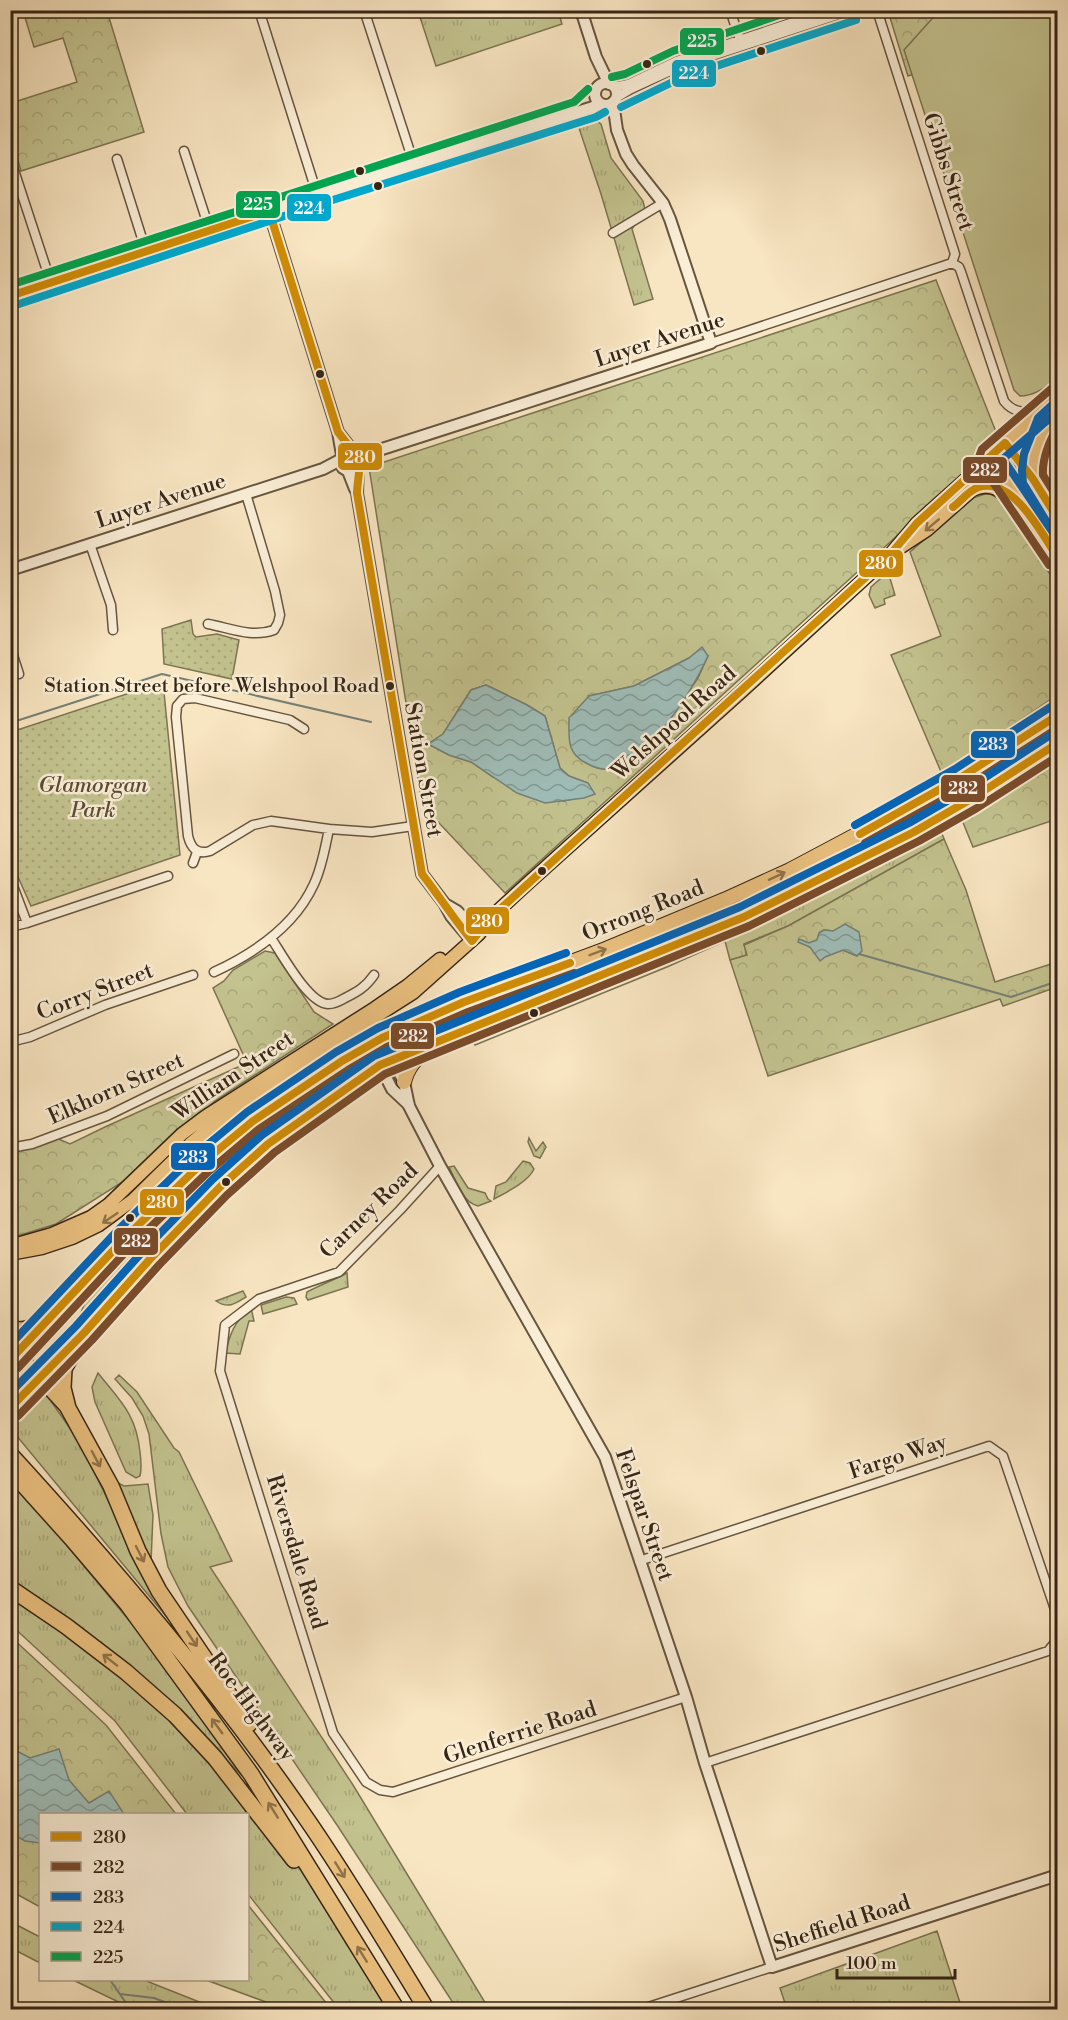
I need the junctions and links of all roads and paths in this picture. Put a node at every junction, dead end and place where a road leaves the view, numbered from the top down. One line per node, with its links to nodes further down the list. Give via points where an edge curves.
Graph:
1 (259, 10): 16 (street)
2 (364, 10): 15 (street)
3 (581, 10): 9 (street)
4 (730, 10): 8 (street)
5 (829, 10): 8 (street)
6 (853, 10): 8 (street)
7 (877, 10): 22 (street, Gibbs Street, via 955,254)
8 (741, 43): 9 (street, via 676,61); 10 (street, via 679,67)
9 (603, 94): 10 (street, via 616,92); 11 (street); 15 (street, via 593,107)
10 (614, 100): 11 (street)
11 (617, 130): 17 (street, via 633,165)
12 (184, 151): 19 (street)
13 (10, 158): 23 (street)
14 (117, 159): 21 (street)
15 (414, 164): 16 (street)
16 (318, 194): 18 (street)
17 (663, 203): 20 (street); 25 (street)
18 (268, 212): 19 (street); 33 (street, Station Street)
19 (210, 231): 21 (street)
20 (613, 233)
21 (146, 251): 23 (street)
22 (952, 263): 25 (street, Luyer Avenue); 27 (street, Gibbs Street, via 961,272 1000,394 1008,406 1019,412)
23 (51, 283): 24 (street)
24 (10, 296)
25 (711, 344): 33 (street, Luyer Avenue)
26 (1058, 397): 27 (main road, Welshpool Road)
27 (1043, 409): 30 (main road, Welshpool Road)
28 (1058, 414): 29 (main road, Welshpool Road)
29 (1047, 423): 31 (main road, Welshpool Road); 35 (main road, via 1032,463)
30 (1005, 443): 31 (main road); 32 (main road, Welshpool Road)
31 (1014, 453): 34 (main road, Welshpool Road); 35 (main road)
32 (989, 458): 34 (main road); 41 (main road, Welshpool Road, via 917,523)
33 (350, 461): 37 (street, Luyer Avenue); 51 (street, Station Street)
34 (998, 468): 36 (main road, Welshpool Road); 38 (main road)
35 (1034, 479): 39 (main road)
36 (974, 489): 38 (main road, via 988,486); 41 (main road, Welshpool Road, one-way to 41, via 927,530)
37 (246, 494): 40 (street, Luyer Avenue); 44 (street, via 267,557 280,615 278,623 274,630 264,634)
38 (1023, 505): 42 (main road)
39 (1058, 520)
40 (90, 544): 43 (street, Luyer Avenue); 45 (street, via 111,605)
41 (888, 557): 59 (main road, Welshpool Road)
42 (1058, 559)
43 (10, 570)
44 (208, 624)
45 (113, 630)
46 (10, 646): 47 (street)
47 (19, 674)
48 (1058, 715): 65 (highway, Orrong Road, one-way to 48, via 790,870 916,803)
49 (304, 729): 53 (street, via 290,720 195,698 183,699 177,706 176,717 188,836)
50 (1058, 743): 64 (highway, Orrong Road, via 914,832 744,918)
51 (413, 826): 52 (street, via 372,832); 59 (street, Station Street, via 422,874 451,916)
52 (329, 829): 53 (street, via 271,821 253,825 210,851); 60 (street, via 314,884 298,912)
53 (197, 852): 54 (street)
54 (192, 863)
55 (168, 876): 57 (street)
56 (10, 878): 57 (street)
57 (27, 923): 58 (street)
58 (10, 927)
59 (473, 934): 74 (main road, William Street, via 407,986 206,1116 91,1217); 75 (main road, William Street, one-way to 75, via 413,993 260,1090 190,1144 133,1200 99,1225 42,1248)
60 (271, 938): 61 (street); 63 (street, via 308,991 321,1002 336,1003 362,989)
61 (214, 972)
62 (193, 975): 66 (street, Corry Street)
63 (374, 975)
64 (447, 1037): 69 (highway, Orrong Road); 70 (highway, via 415,1060)
65 (382, 1038): 67 (highway, Orrong Road); 69 (street, Felspar Street)
66 (10, 1042)
67 (369, 1044): 69 (street, Felspar Street); 76 (highway, Orrong Road, via 253,1122 201,1164)
68 (234, 1054): 72 (street, Elkhorn Street, via 107,1116 32,1144)
69 (386, 1063): 70 (street, Felspar Street); 71 (street, Felspar Street, via 392,1089); 79 (highway, Orrong Road, via 268,1144 220,1187)
70 (404, 1082): 71 (street, Felspar Street)
71 (409, 1106): 73 (street, Felspar Street)
72 (10, 1148)
73 (440, 1166): 77 (street, Carney Road, via 339,1272 259,1299); 86 (street, Felspar Street, via 605,1457)
74 (10, 1246)
75 (10, 1254)
76 (46, 1324): 78 (highway); 80 (highway, Orrong Road)
77 (225, 1325): 92 (street, Riversdale Road, via 220,1371 224,1388 333,1732)
78 (10, 1329)
79 (84, 1333): 81 (highway, Orrong Road); 82 (highway, via 64,1369)
80 (12, 1355): 81 (highway)
81 (41, 1378): 82 (highway); 83 (highway, Orrong Road)
82 (68, 1408): 93 (highway, one-way to 93, via 111,1486 159,1591 232,1697)
83 (10, 1409)
84 (10, 1454): 93 (highway, Roe Highway, via 143,1604 228,1710)
85 (10, 1470): 95 (highway, Roe Highway, one-way to 85, via 251,1774 182,1678 121,1597)
86 (639, 1561): 88 (street, Fargo Way, via 989,1446 1003,1456); 90 (street, Felspar Street)
87 (10, 1588): 95 (highway, one-way to 87, via 215,1758 175,1715 126,1672)
88 (1058, 1618)
89 (1058, 1640): 91 (street, via 1048,1651)
90 (686, 1697): 91 (street, Felspar Street); 92 (street, Glenferrie Road, via 393,1792)
91 (705, 1764): 96 (street, Felspar Street)
92 (366, 1782)
93 (309, 1821): 98 (highway, Roe Highway, one-way to 98)
94 (1058, 1875): 96 (street, Sheffield Road)
95 (337, 1913): 97 (highway, Roe Highway, one-way to 95)
96 (772, 1967): 99 (street, Sheffield Road)
97 (397, 2010)
98 (427, 2010)
99 (639, 2010)

